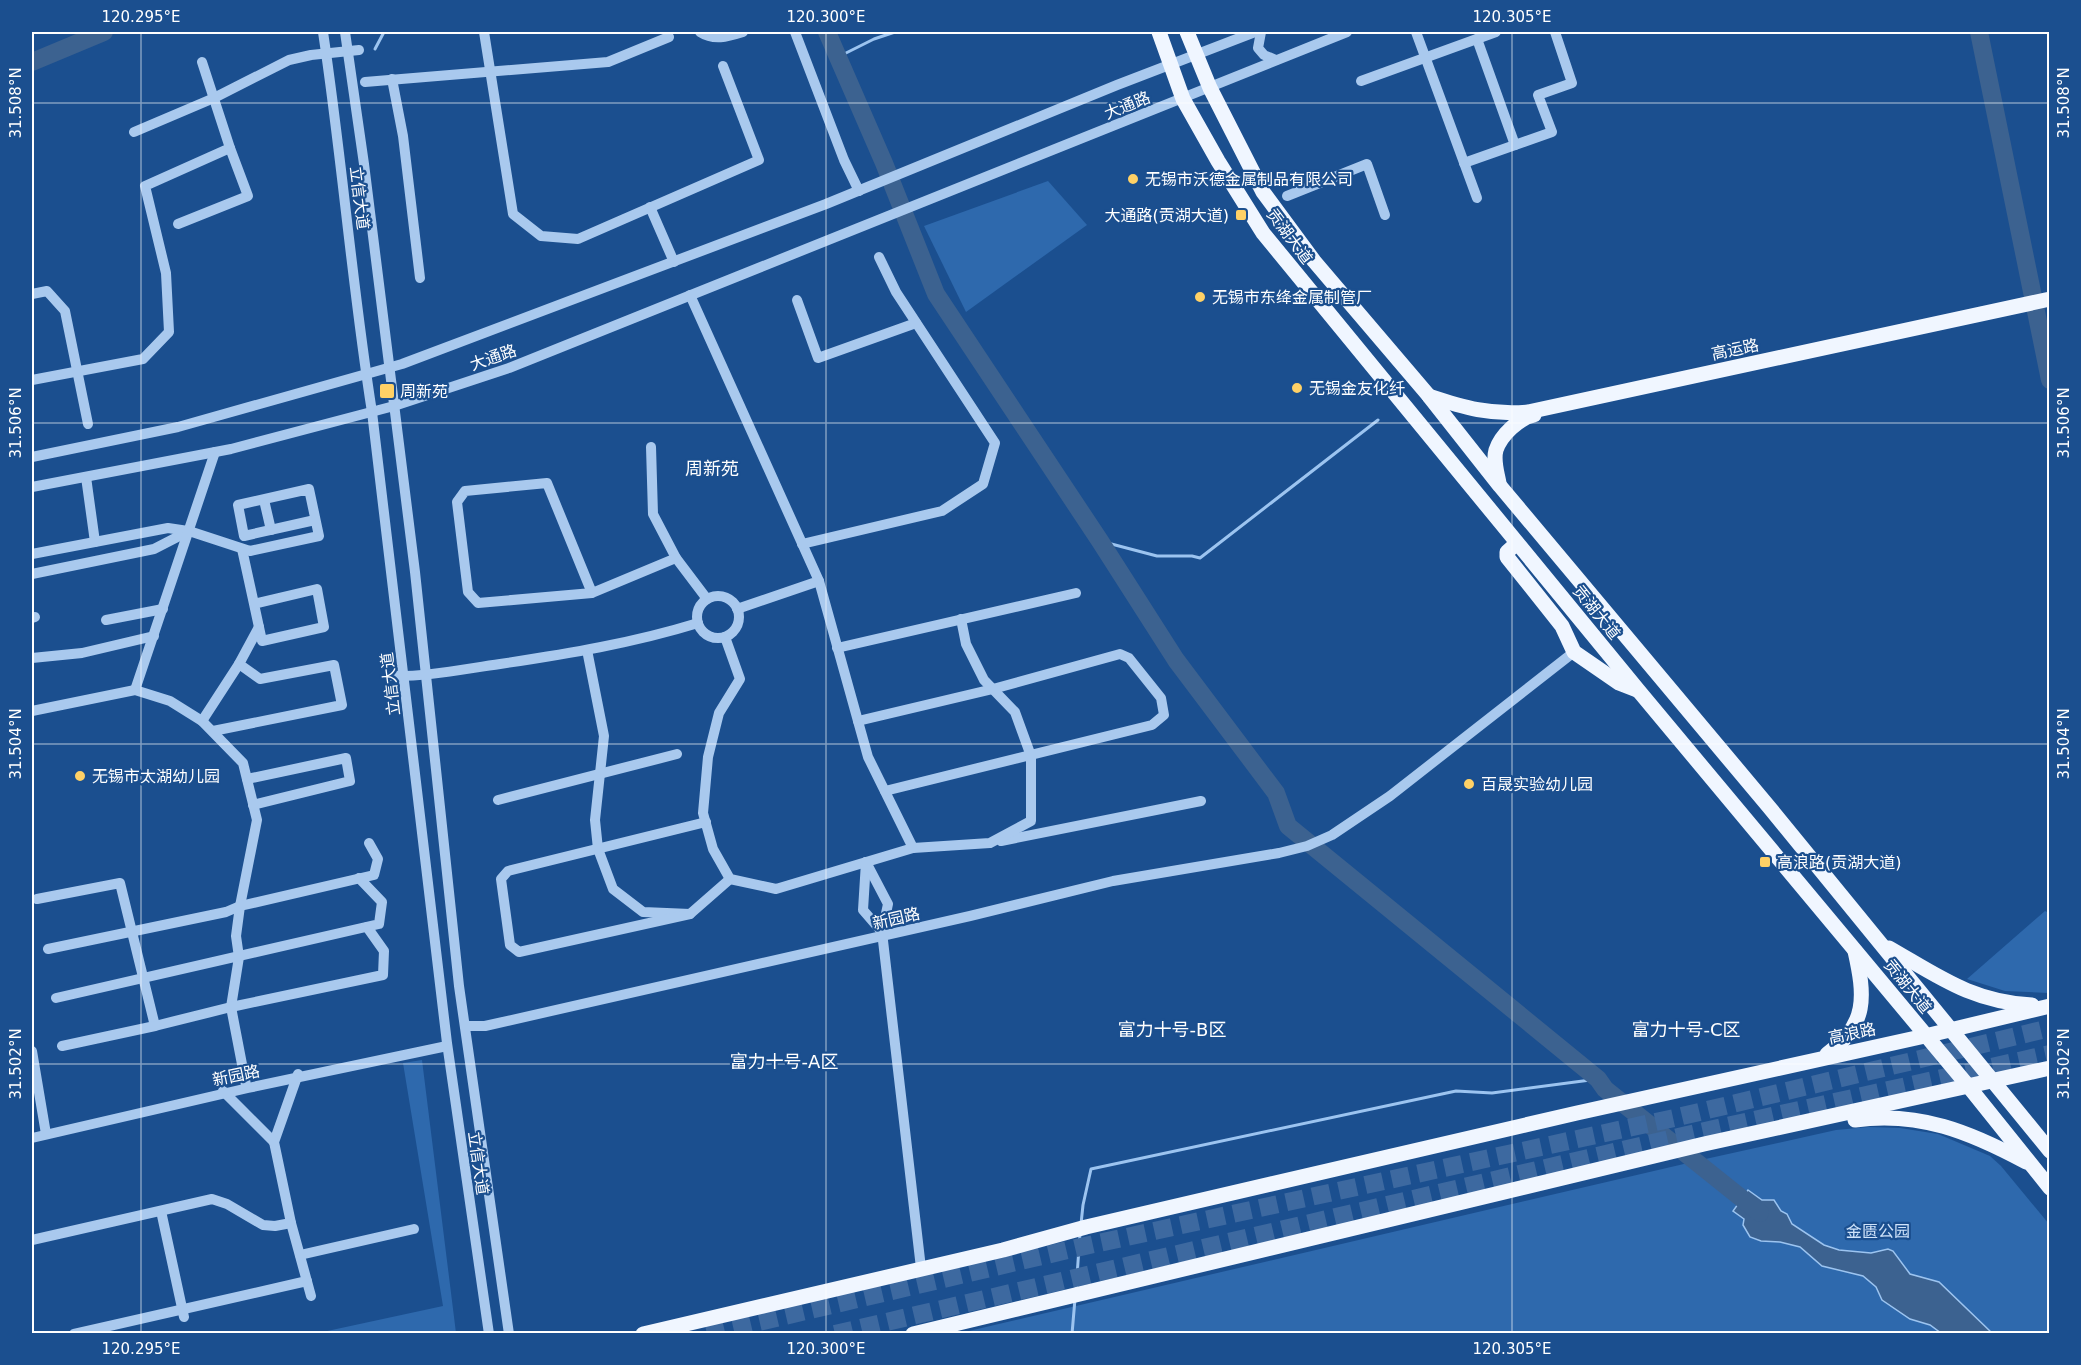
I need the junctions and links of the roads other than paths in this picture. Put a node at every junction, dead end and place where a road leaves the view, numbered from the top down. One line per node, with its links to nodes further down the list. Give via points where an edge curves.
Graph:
1 (323, 32): 19 (street, 立信大道)
2 (345, 32): 17 (street, 立信大道)
3 (484, 32): 26 (street)
4 (700, 32): 5 (street, via 709,37 725,37)
5 (743, 32)
6 (795, 32): 37 (street, via 844,160)
7 (1159, 32): 24 (main road, 贡湖大道)
8 (1187, 32): 20 (main road, 贡湖大道)
9 (1255, 32): 20 (street, 大通路)
10 (1261, 32): 22 (street, via 1258,48)
11 (1347, 32): 22 (street, 大通路)
12 (1416, 32): 21 (street)
13 (1496, 32): 16 (street)
14 (1555, 32): 34 (street, via 1572,83 1538,95 1552,132)
15 (669, 37): 26 (street, via 608,62)
16 (1477, 39): 21 (street); 34 (street)
17 (347, 50): 18 (street); 19 (street); 51 (street, 立信大道)
18 (359, 50)
19 (326, 52): 31 (street, via 289,60); 53 (street, 立信大道)
20 (1196, 54): 24 (street, 大通路); 30 (main road, 贡湖大道)
21 (1426, 58): 28 (street); 36 (street)
22 (1276, 60): 30 (street, 大通路)
23 (202, 62): 31 (street)
24 (1171, 64): 32 (main road, 贡湖大道); 37 (street, 大通路)
25 (723, 66): 40 (street, via 759,160)
26 (490, 72): 27 (street); 40 (street, via 513,214 541,236 578,239)
27 (392, 80): 29 (street); 45 (street, via 403,136)
28 (1361, 81)
29 (365, 82)
30 (1210, 88): 32 (street, 大通路); 55 (main road, 贡湖大道, via 1263,192 1314,261)
31 (214, 98): 33 (street); 35 (street)
32 (1183, 99): 47 (street, 大通路); 70 (main road, 贡湖大道, via 1263,233)
33 (134, 132)
34 (1515, 145): 36 (street)
35 (230, 148): 42 (street, via 249,196); 52 (street, via 145,186 166,273 169,332 143,359)
36 (1464, 163): 39 (street)
37 (863, 189): 44 (street, 大通路)
38 (1287, 196): 41 (street, via 1367,164)
39 (1477, 198)
40 (650, 207): 44 (street)
41 (1385, 215)
42 (178, 224)
43 (879, 257): 50 (street)
44 (674, 262): 51 (street, 大通路)
45 (420, 278)
46 (32, 294): 52 (street, via 47,291 65,311)
47 (690, 295): 56 (street, 大通路, via 509,368); 71 (street)
48 (797, 300): 50 (street, via 818,358)
49 (2049, 300): 55 (main road, 高运路, via 1528,412 1482,411); 63 (main road, 高运路, via 1528,416 1508,432 1497,449 1495,465)
50 (916, 323): 71 (street, via 995,443 983,484 942,511)
51 (389, 369): 53 (street, 大通路); 56 (street, 立信大道)
52 (77, 372): 54 (street); 58 (street)
53 (366, 374): 57 (street, 立信大道); 61 (street, 大通路, via 178,427)
54 (32, 380)
55 (1429, 396): 63 (main road, 贡湖大道)
56 (394, 406): 57 (street, 大通路); 94 (street, 立信大道)
57 (372, 412): 60 (street, 大通路); 96 (street, 立信大道)
58 (88, 424)
59 (651, 447): 74 (street, via 653,514)
60 (215, 452): 62 (street, 大通路); 68 (street)
61 (32, 457)
62 (86, 477): 64 (street, 大通路); 69 (street)
63 (1500, 486): 126 (main road, 贡湖大道)
64 (32, 487)
65 (264, 500): 66 (street, via 309,489); 67 (street); 67 (street, via 238,505 244,536)
66 (315, 520): 67 (street); 72 (street, via 319,536 250,551)
67 (271, 530)
68 (189, 531): 69 (street, via 168,528); 72 (street); 75 (street, via 154,549); 81 (street)
69 (95, 542): 73 (street)
70 (1517, 543): 91 (main road, via 1506,552 1507,557 1563,626); 99 (main road, 贡湖大道)
71 (802, 544): 76 (street)
72 (242, 549): 80 (street)
73 (32, 554)
74 (676, 558): 77 (street); 79 (street)
75 (32, 574)
76 (819, 581): 82 (street); 89 (street)
77 (592, 593): 77 (street, via 547,483 465,491 457,502 468,592 478,603)
78 (1076, 593): 83 (street)
79 (707, 599): 82 (street, via 728,599); 85 (street, via 698,610)
80 (254, 604): 86 (street); 86 (street, via 316,589 324,627 262,641)
81 (163, 609): 84 (street); 87 (street)
82 (737, 609): 88 (street, via 738,623)
83 (961, 619): 89 (street); 97 (street, via 966,644 984,680)
84 (106, 620)
85 (698, 624): 88 (street, via 706,634); 90 (street)
86 (259, 627): 93 (street)
87 (154, 636): 92 (street, via 82,653); 98 (street)
88 (725, 637): 112 (street, via 740,679 719,713 708,757 703,813)
89 (837, 648): 102 (street)
90 (587, 650): 94 (street); 106 (street, via 604,736)
91 (1574, 651): 99 (main road, via 1619,683); 125 (street, 新园路, via 1331,833 1279,851 1112,878)
92 (32, 658)
93 (239, 664): 101 (street); 103 (street, via 260,679 334,665 342,705)
94 (426, 674): 96 (street); 134 (street, 立信大道)
95 (390, 676): 96 (street)
96 (404, 677): 138 (street, 立信大道)
97 (993, 689): 102 (street); 105 (street, via 1015,712); 105 (street, via 1120,654 1129,658 1161,698 1164,715 1152,724)
98 (135, 690): 100 (street); 101 (street, via 170,701)
99 (1638, 690): 127 (main road, 贡湖大道)
100 (32, 711)
101 (202, 720): 103 (street)
102 (858, 721): 108 (street, via 868,757)
103 (213, 731): 107 (street, via 243,763)
104 (677, 754): 106 (street)
105 (1032, 756): 108 (street); 114 (street, via 1032,821)
106 (600, 775): 109 (street); 116 (street, via 595,820)
107 (247, 779): 111 (street); 111 (street, via 346,758 350,781)
108 (885, 791): 115 (street)
109 (498, 800)
110 (1201, 801): 114 (street)
111 (253, 805): 121 (street, via 257,820)
112 (706, 822): 116 (street); 119 (street, via 713,849)
113 (369, 843): 118 (street, via 378,859 374,875)
114 (990, 843): 115 (street)
115 (913, 848): 117 (street)
116 (598, 849): 122 (street, via 613,889 643,912); 122 (street, via 508,871 501,879 510,945 519,952)
117 (866, 862): 119 (street, via 776,889); 125 (street, via 888,904); 125 (street, via 863,910)
118 (359, 878): 121 (street); 123 (street, via 382,902 379,924)
119 (730, 879): 122 (street)
120 (37, 899): 124 (street, via 120,883)
121 (240, 906): 124 (street); 129 (street, via 236,936)
122 (690, 914)
123 (367, 927): 129 (street); 133 (street, via 384,951 383,975)
124 (132, 931): 128 (street); 130 (street)
125 (883, 934): 134 (street, 新园路, via 485,1026); 161 (street)
126 (1881, 944): 132 (main road, via 1985,998); 136 (main road, 贡湖大道)
127 (1854, 948): 137 (main road, 贡湖大道); 141 (main road, via 1862,987 1859,1014 1838,1046)
128 (48, 949)
129 (239, 957): 130 (street); 133 (street)
130 (144, 978): 131 (street); 135 (street)
131 (56, 998)
132 (2049, 1005): 136 (main road, 高浪路)
133 (231, 1007): 135 (street); 145 (street)
134 (465, 1024): 168 (street, 立信大道)
135 (155, 1026): 139 (street)
136 (1949, 1029): 137 (main road, 高浪路); 144 (main road, 贡湖大道)
137 (1925, 1036): 141 (main road, 高浪路); 146 (main road, 贡湖大道)
138 (447, 1044): 143 (street, 新园路); 167 (street, 立信大道)
139 (62, 1047)
140 (32, 1051): 150 (street)
141 (1821, 1058): 161 (main road, 高浪路)
142 (2049, 1068): 144 (main road)
143 (298, 1076): 145 (street, 新园路); 147 (street, 新园路); 152 (street)
144 (1993, 1081): 146 (main road); 153 (main road, 贡湖大道)
145 (246, 1085): 147 (street, 新园路)
146 (1969, 1087): 148 (main road); 154 (main road, 贡湖大道)
147 (224, 1092): 150 (street, 新园路); 152 (street)
148 (1807, 1121): 154 (main road, via 1910,1118 1967,1134); 165 (main road)
149 (32, 1132): 150 (street, 新园路)
150 (46, 1132): 151 (street, 新园路)
151 (32, 1138)
152 (274, 1142): 157 (street)
153 (2049, 1151)
154 (2031, 1165): 155 (main road, 贡湖大道)
155 (2049, 1188)
156 (160, 1211): 157 (street, via 212,1199 263,1225); 159 (street); 164 (street)
157 (291, 1223): 160 (street)
158 (414, 1230): 160 (street)
159 (32, 1240)
160 (300, 1255): 162 (street)
161 (921, 1268): 169 (main road, 高浪路)
162 (307, 1281): 163 (street); 164 (street)
163 (311, 1296)
164 (183, 1313): 166 (street)
165 (932, 1332): 170 (main road)
166 (74, 1334)
167 (489, 1334)
168 (509, 1334)
169 (643, 1334)
170 (913, 1334)

